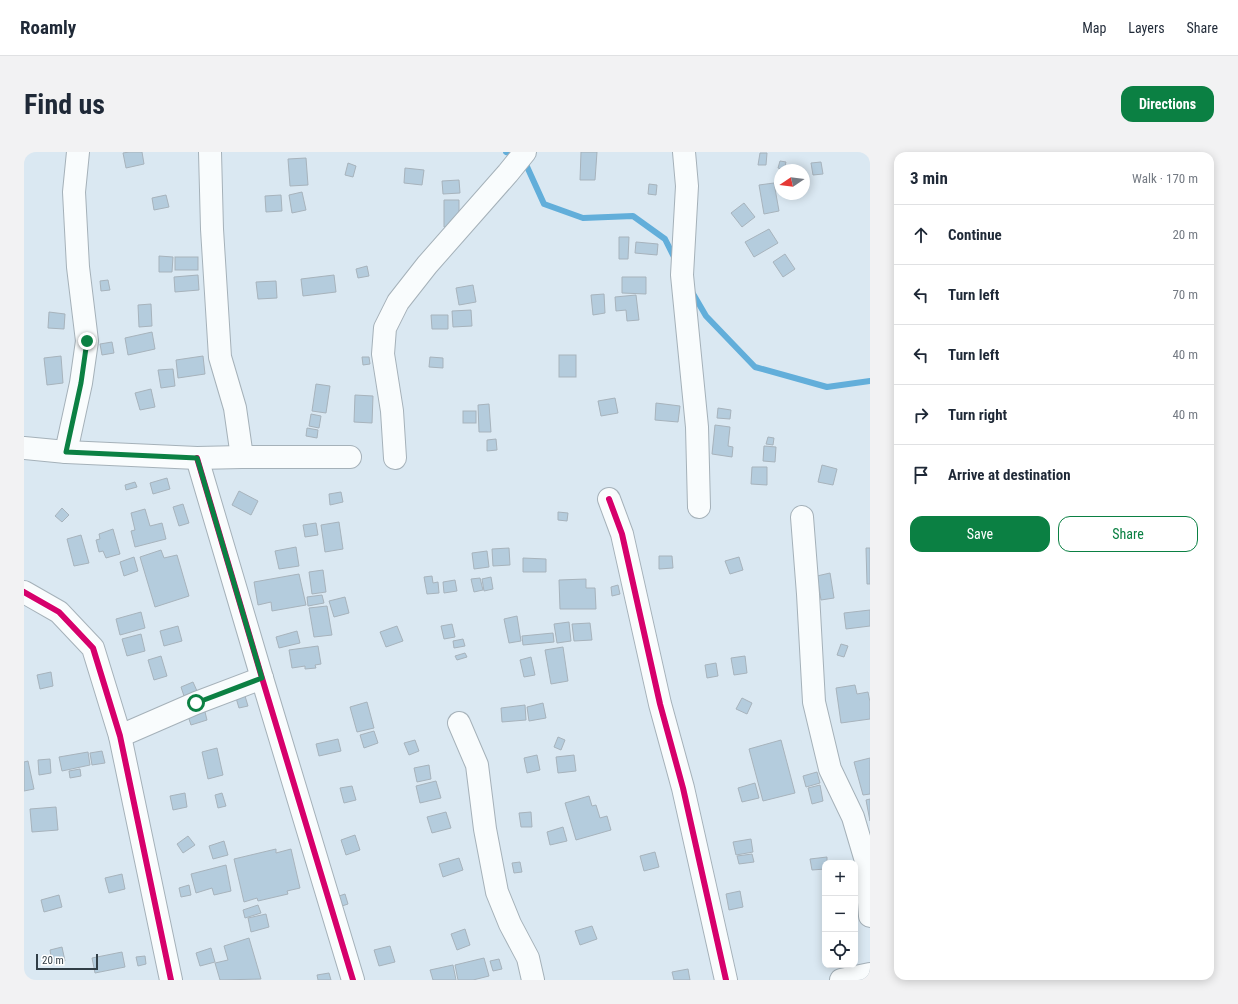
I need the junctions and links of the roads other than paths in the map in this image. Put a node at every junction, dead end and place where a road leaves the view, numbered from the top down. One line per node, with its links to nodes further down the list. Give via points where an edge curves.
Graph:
1 (78, 152): 6 (street, via 74,192 78,267 87,341)
2 (210, 152): 7 (street, via 220,357 235,408)
3 (525, 152): 10 (street, via 427,265 398,302 385,328 383,354 392,411)
4 (684, 152): 12 (street, via 687,186 682,274 697,427)
5 (24, 448): 6 (street)
6 (66, 452): 9 (street)
7 (242, 457): 8 (street); 9 (street)
8 (350, 457)
9 (197, 458): 15 (street)
10 (395, 458)
11 (609, 499): 23 (street, via 622,534)
12 (699, 507)
13 (802, 517): 18 (street, via 814,702 830,769 853,817 866,861)
14 (24, 592): 17 (street, via 59,612 93,648)
15 (262, 678): 17 (street); 21 (street)
16 (459, 723): 22 (street, via 477,765 497,892 528,958)
17 (120, 736): 20 (street)
18 (870, 916)
19 (870, 974): 24 (street)
20 (171, 980)
21 (353, 980)
22 (533, 980)
23 (726, 980)
24 (841, 980)

